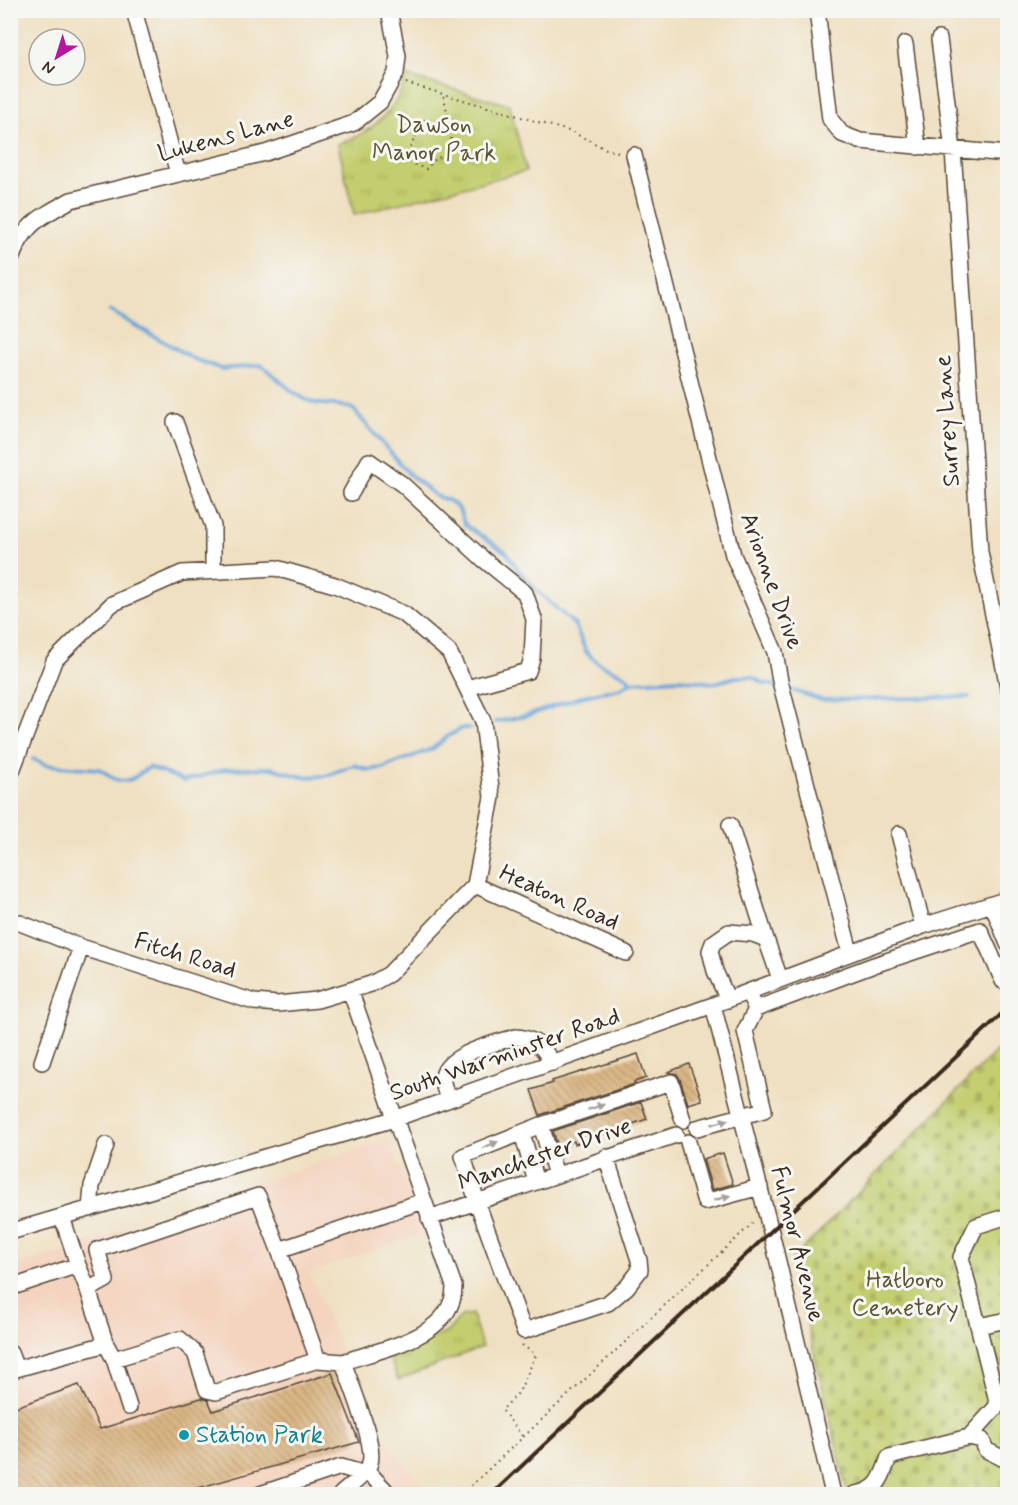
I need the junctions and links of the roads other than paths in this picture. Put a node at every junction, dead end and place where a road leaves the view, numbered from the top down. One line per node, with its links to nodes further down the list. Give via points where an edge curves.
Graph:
1 (134, 10): 10 (street)
2 (389, 10): 10 (street, Lukens Lane, via 398,56 396,73 380,102 354,123 265,153)
3 (817, 10): 6 (street, via 830,119 835,128 860,141)
4 (939, 39): 7 (street, Surrey Lane)
5 (905, 44): 6 (street)
6 (918, 147): 7 (street)
7 (953, 150): 8 (street); 15 (street, Surrey Lane, via 980,552)
8 (1008, 154)
9 (634, 155): 34 (street, Arionne Drive, via 733,555 775,652)
10 (178, 174): 11 (street, Lukens Lane, via 71,200 24,231)
11 (10, 262)
12 (175, 422): 14 (street, via 213,526)
13 (351, 493): 16 (street, via 369,461 402,484 525,593 534,619 528,672)
14 (213, 571): 16 (street, via 276,568 334,585 404,614 449,652); 17 (street, via 182,573 112,604 54,662)
15 (1008, 687)
16 (467, 688): 20 (street, via 483,721 492,797)
17 (10, 776)
18 (730, 825): 28 (street)
19 (899, 834): 26 (street)
20 (475, 885): 33 (street, Heaton Road); 39 (street, Fitch Road, via 389,974)
21 (1008, 898): 22 (street, South Warminster Road)
22 (992, 904): 23 (street, South Warminster Road); 30 (street)
23 (972, 910): 25 (street, South Warminster Road); 27 (street)
24 (10, 919): 32 (street, Fitch Road)
25 (944, 919): 26 (street, South Warminster Road); 29 (street)
26 (922, 926): 31 (street, South Warminster Road)
27 (980, 930): 29 (street); 37 (street, via 1003,981)
28 (766, 939): 38 (street); 41 (street, Fulmor Avenue, via 729,933 713,943 710,951)
29 (952, 939): 35 (street)
30 (1008, 944)
31 (867, 946): 34 (street, South Warminster Road); 35 (street)
32 (81, 947): 39 (street, Fitch Road, via 254,1002 317,1000); 45 (street)
33 (626, 953)
34 (843, 955): 36 (street, Arionne Drive); 38 (street, South Warminster Road)
35 (874, 964): 36 (street)
36 (844, 976): 42 (street)
37 (1008, 978)
38 (780, 979): 40 (street, South Warminster Road)
39 (350, 990): 49 (street)
40 (748, 992): 41 (street, South Warminster Road); 42 (street)
41 (721, 1002): 44 (street, Fulmor Avenue); 46 (street, South Warminster Road)
42 (756, 1009): 43 (street, via 745,1031)
43 (747, 1040): 44 (street); 48 (street, via 764,1110)
44 (724, 1045): 48 (street, Fulmor Avenue)
45 (42, 1062)
46 (552, 1063): 47 (street, South Warminster Road); 47 (street, via 539,1043 524,1037 462,1054 443,1075)
47 (448, 1100): 49 (street, South Warminster Road)
48 (742, 1115): 52 (street, one-way to 48); 59 (street, Fulmor Avenue)
49 (394, 1119): 60 (street); 62 (street, South Warminster Road)
50 (683, 1120): 51 (street, one-way to 50, via 671,1082); 52 (street); 54 (street, via 676,1128)
51 (541, 1125): 53 (street); 57 (street)
52 (698, 1128): 54 (street, via 695,1139)
53 (522, 1133): 58 (street); 61 (street, one-way to 53, via 463,1156)
54 (682, 1138): 56 (street, Manchester Drive); 59 (street, one-way to 59, via 705,1203)
55 (106, 1145): 62 (street, via 92,1186)
56 (606, 1157): 57 (street, Manchester Drive); 61 (street, via 640,1270 608,1304 524,1331)
57 (556, 1175): 58 (street, Manchester Drive)
58 (536, 1182): 61 (street, Manchester Drive)
59 (760, 1187): 86 (street, Fulmor Avenue)
60 (423, 1201): 65 (street); 67 (street)
61 (477, 1202): 65 (street, Manchester Drive)
62 (90, 1209): 64 (street, South Warminster Road)
63 (1008, 1216): 72 (street, via 976,1226 961,1257)
64 (62, 1217): 66 (street, South Warminster Road); 68 (street)
65 (429, 1218): 77 (street, via 454,1286 451,1304 424,1334)
66 (10, 1232)
67 (279, 1250): 70 (street, via 258,1196 97,1250 106,1280); 76 (street)
68 (78, 1264): 69 (street); 70 (street)
69 (10, 1288)
70 (88, 1290): 73 (street)
71 (1008, 1320): 72 (street)
72 (978, 1326): 78 (street)
73 (106, 1344): 74 (street, via 16,1369); 75 (street)
74 (10, 1353)
75 (114, 1359): 76 (street, via 180,1339 195,1353 207,1390 216,1392); 79 (street)
76 (318, 1360): 77 (street)
77 (343, 1362): 82 (street, via 369,1445 370,1462)
78 (1003, 1405): 80 (street)
79 (129, 1407)
80 (969, 1437): 81 (street, via 981,1440 987,1450); 87 (street, via 889,1457 880,1482 865,1493)
81 (1008, 1461)
82 (362, 1474): 83 (street, via 341,1467); 84 (street); 85 (street, via 372,1476 386,1491)
83 (260, 1494)
84 (341, 1494)
85 (383, 1494)
86 (833, 1494)
87 (855, 1494)

